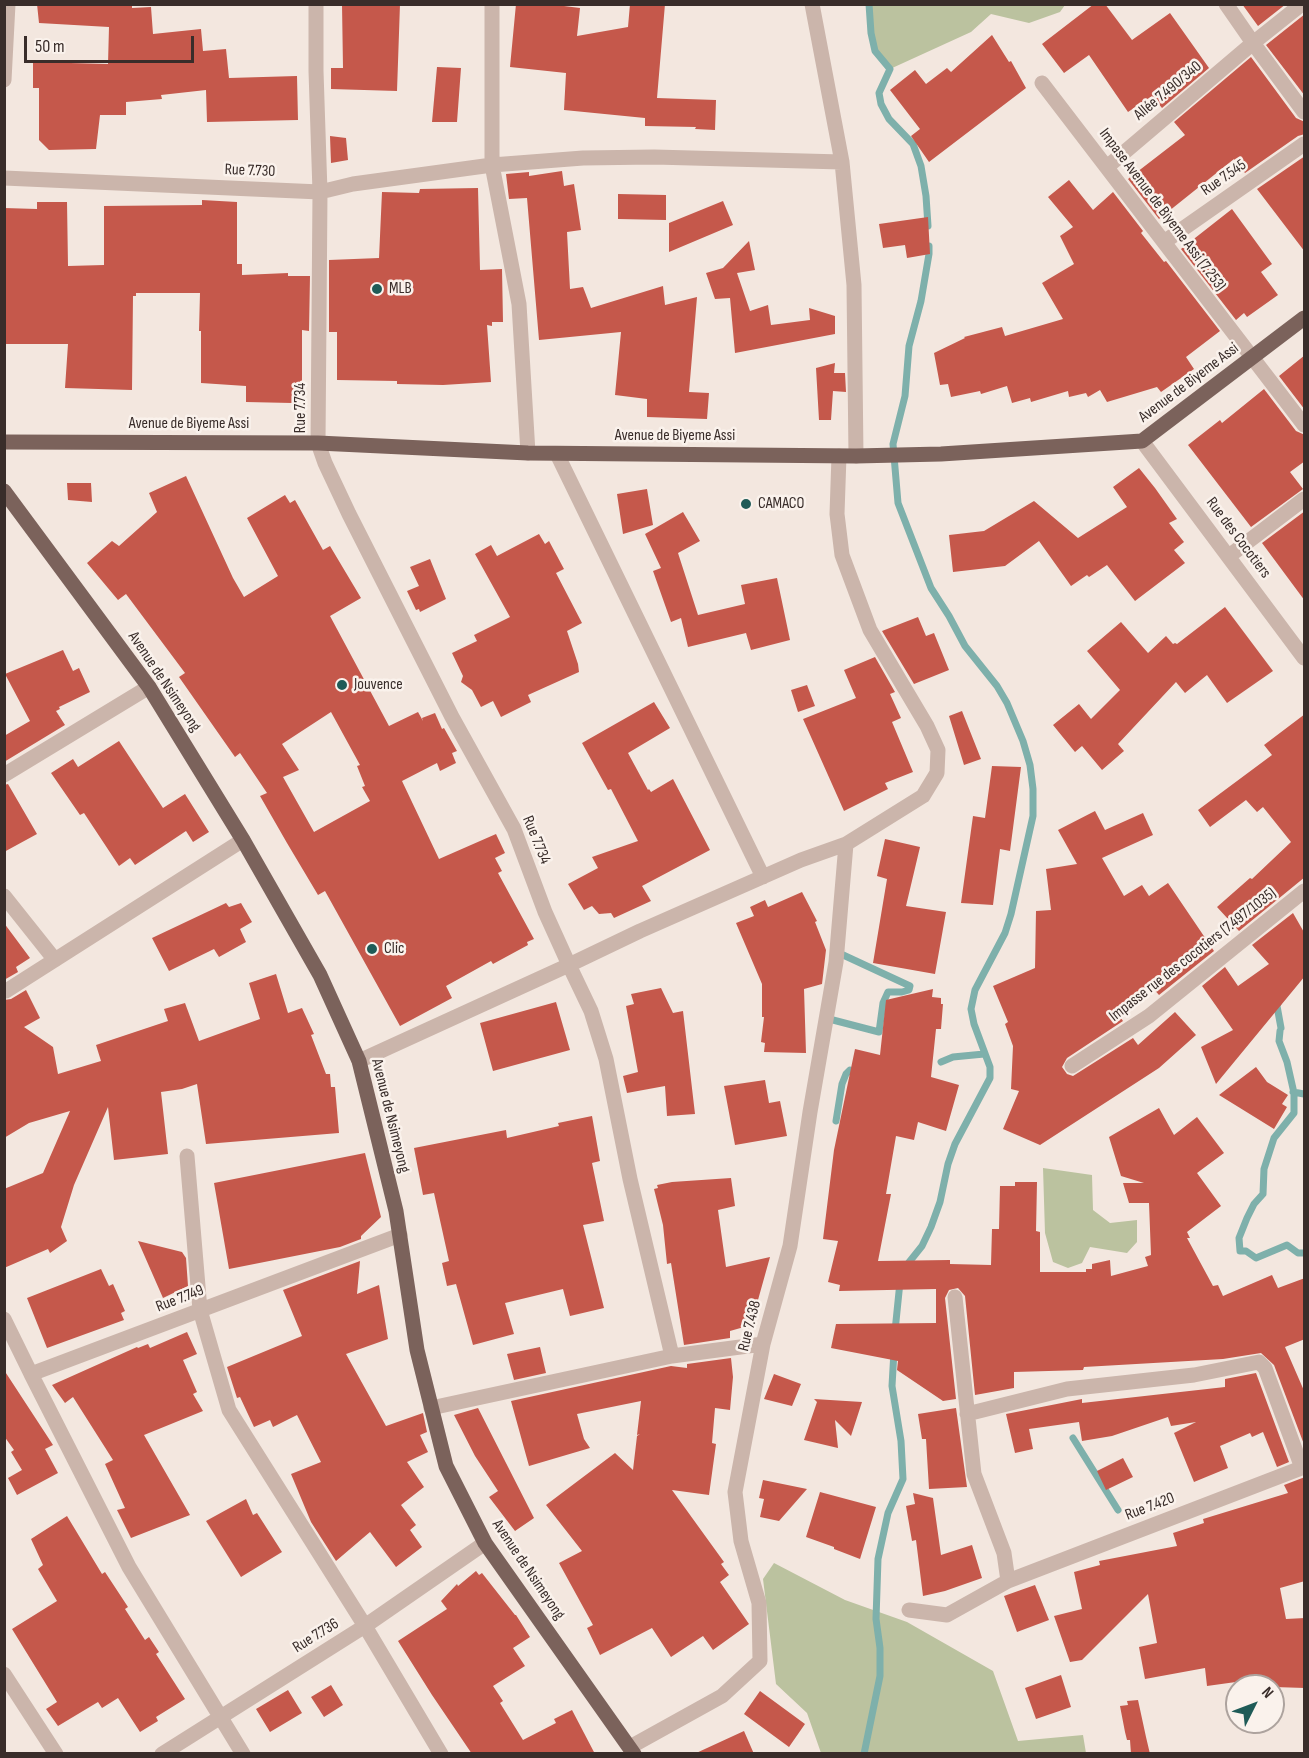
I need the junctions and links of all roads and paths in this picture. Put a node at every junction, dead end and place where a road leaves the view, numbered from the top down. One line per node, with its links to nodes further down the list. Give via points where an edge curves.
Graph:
1 (8, 4): 8 (street)
2 (316, 4): 16 (street, Rue 7.734)
3 (492, 4): 13 (street)
4 (812, 4): 12 (street)
5 (1226, 4): 7 (street)
6 (1302, 4): 7 (street, Allée 7.490/340)
7 (1252, 43): 10 (street); 14 (street, Allée 7.490/340)
8 (4, 80)
9 (1042, 83): 14 (street, Impase Avenue de Biyeme Assi (7.253))
10 (1305, 112)
11 (1305, 144): 17 (street, Rue 7.545)
12 (842, 162): 13 (street, Rue 7.730, via 654,157); 27 (street, via 854,285)
13 (492, 165): 16 (street, Rue 7.730); 24 (street, via 519,304)
14 (1107, 167): 17 (street, Impase Avenue de Biyeme Assi (7.253))
15 (4, 178): 16 (street, Rue 7.730)
16 (320, 192): 23 (street, Rue 7.734)
17 (1164, 242): 19 (street, Impase Avenue de Biyeme Assi (7.253))
18 (1305, 318): 19 (main road, Avenue de Biyeme Assi)
19 (1252, 358): 20 (street, Impase Avenue de Biyeme Assi (7.253)); 21 (main road, Avenue de Biyeme Assi)
20 (1305, 425)
21 (1142, 441): 27 (main road, Avenue de Biyeme Assi); 30 (street, Rue des Cocotiers)
22 (4, 442): 23 (main road, Avenue de Biyeme Assi)
23 (318, 443): 24 (main road, Avenue de Biyeme Assi); 40 (street, Rue 7.734, via 349,514 452,717 514,829)
24 (528, 453): 25 (main road, Avenue de Biyeme Assi)
25 (557, 453): 26 (main road, Avenue de Biyeme Assi); 36 (street)
26 (839, 456): 27 (main road, Avenue de Biyeme Assi); 35 (street, via 837,514 842,555 870,630 938,750 937,773 923,796)
27 (856, 456)
28 (4, 491): 32 (main road, Avenue de Nsimeyong)
29 (1305, 499): 30 (street)
30 (1230, 556): 31 (street, Rue des Cocotiers)
31 (1305, 658)
32 (149, 687): 33 (street); 34 (main road, Avenue de Nsimeyong)
33 (4, 776)
34 (243, 840): 39 (street); 42 (main road, Avenue de Nsimeyong, via 320,975)
35 (846, 844): 36 (street); 49 (street, Rue 7.438, via 837,962 790,1246)
36 (763, 877): 40 (street)
37 (1305, 891): 43 (street, Impasse rue des cocotiers (7.497/1035), via 1149,1016)
38 (4, 896): 39 (street)
39 (55, 960): 41 (street)
40 (569, 965): 42 (street); 50 (street, Rue 7.734, via 591,1011 606,1059)
41 (6, 991)
42 (359, 1061): 45 (main road, Avenue de Nsimeyong)
43 (1072, 1066)
44 (187, 1156): 47 (street)
45 (399, 1235): 47 (street, Rue 7.749); 52 (main road, Avenue de Nsimeyong, via 417,1350)
46 (955, 1297): 53 (street)
47 (200, 1311): 51 (street, Rue 7.749); 58 (street, via 230,1410)
48 (4, 1319): 51 (street)
49 (763, 1344): 50 (street); 61 (street, Rue 7.438, via 735,1492 741,1541 759,1603 760,1661 722,1696)
50 (672, 1356): 52 (street)
51 (31, 1374): 60 (street, via 129,1567)
52 (431, 1407): 55 (main road, Avenue de Nsimeyong, via 446,1466)
53 (967, 1414): 54 (street, via 1067,1389 1194,1376 1259,1362 1265,1368); 56 (street, via 974,1474 1004,1553)
54 (1303, 1468): 56 (street, Rue 7.420)
55 (486, 1543): 58 (street, Rue 7.736); 61 (main road, Avenue de Nsimeyong)
56 (1008, 1581): 57 (street, Rue 7.420, via 947,1615)
57 (909, 1610)
58 (365, 1626): 60 (street, Rue 7.736); 65 (street)
59 (4, 1674): 62 (street)
60 (220, 1717): 63 (street, Rue 7.736); 64 (street)
61 (632, 1750)
62 (56, 1754)
63 (162, 1754)
64 (243, 1754)
65 (441, 1754)

